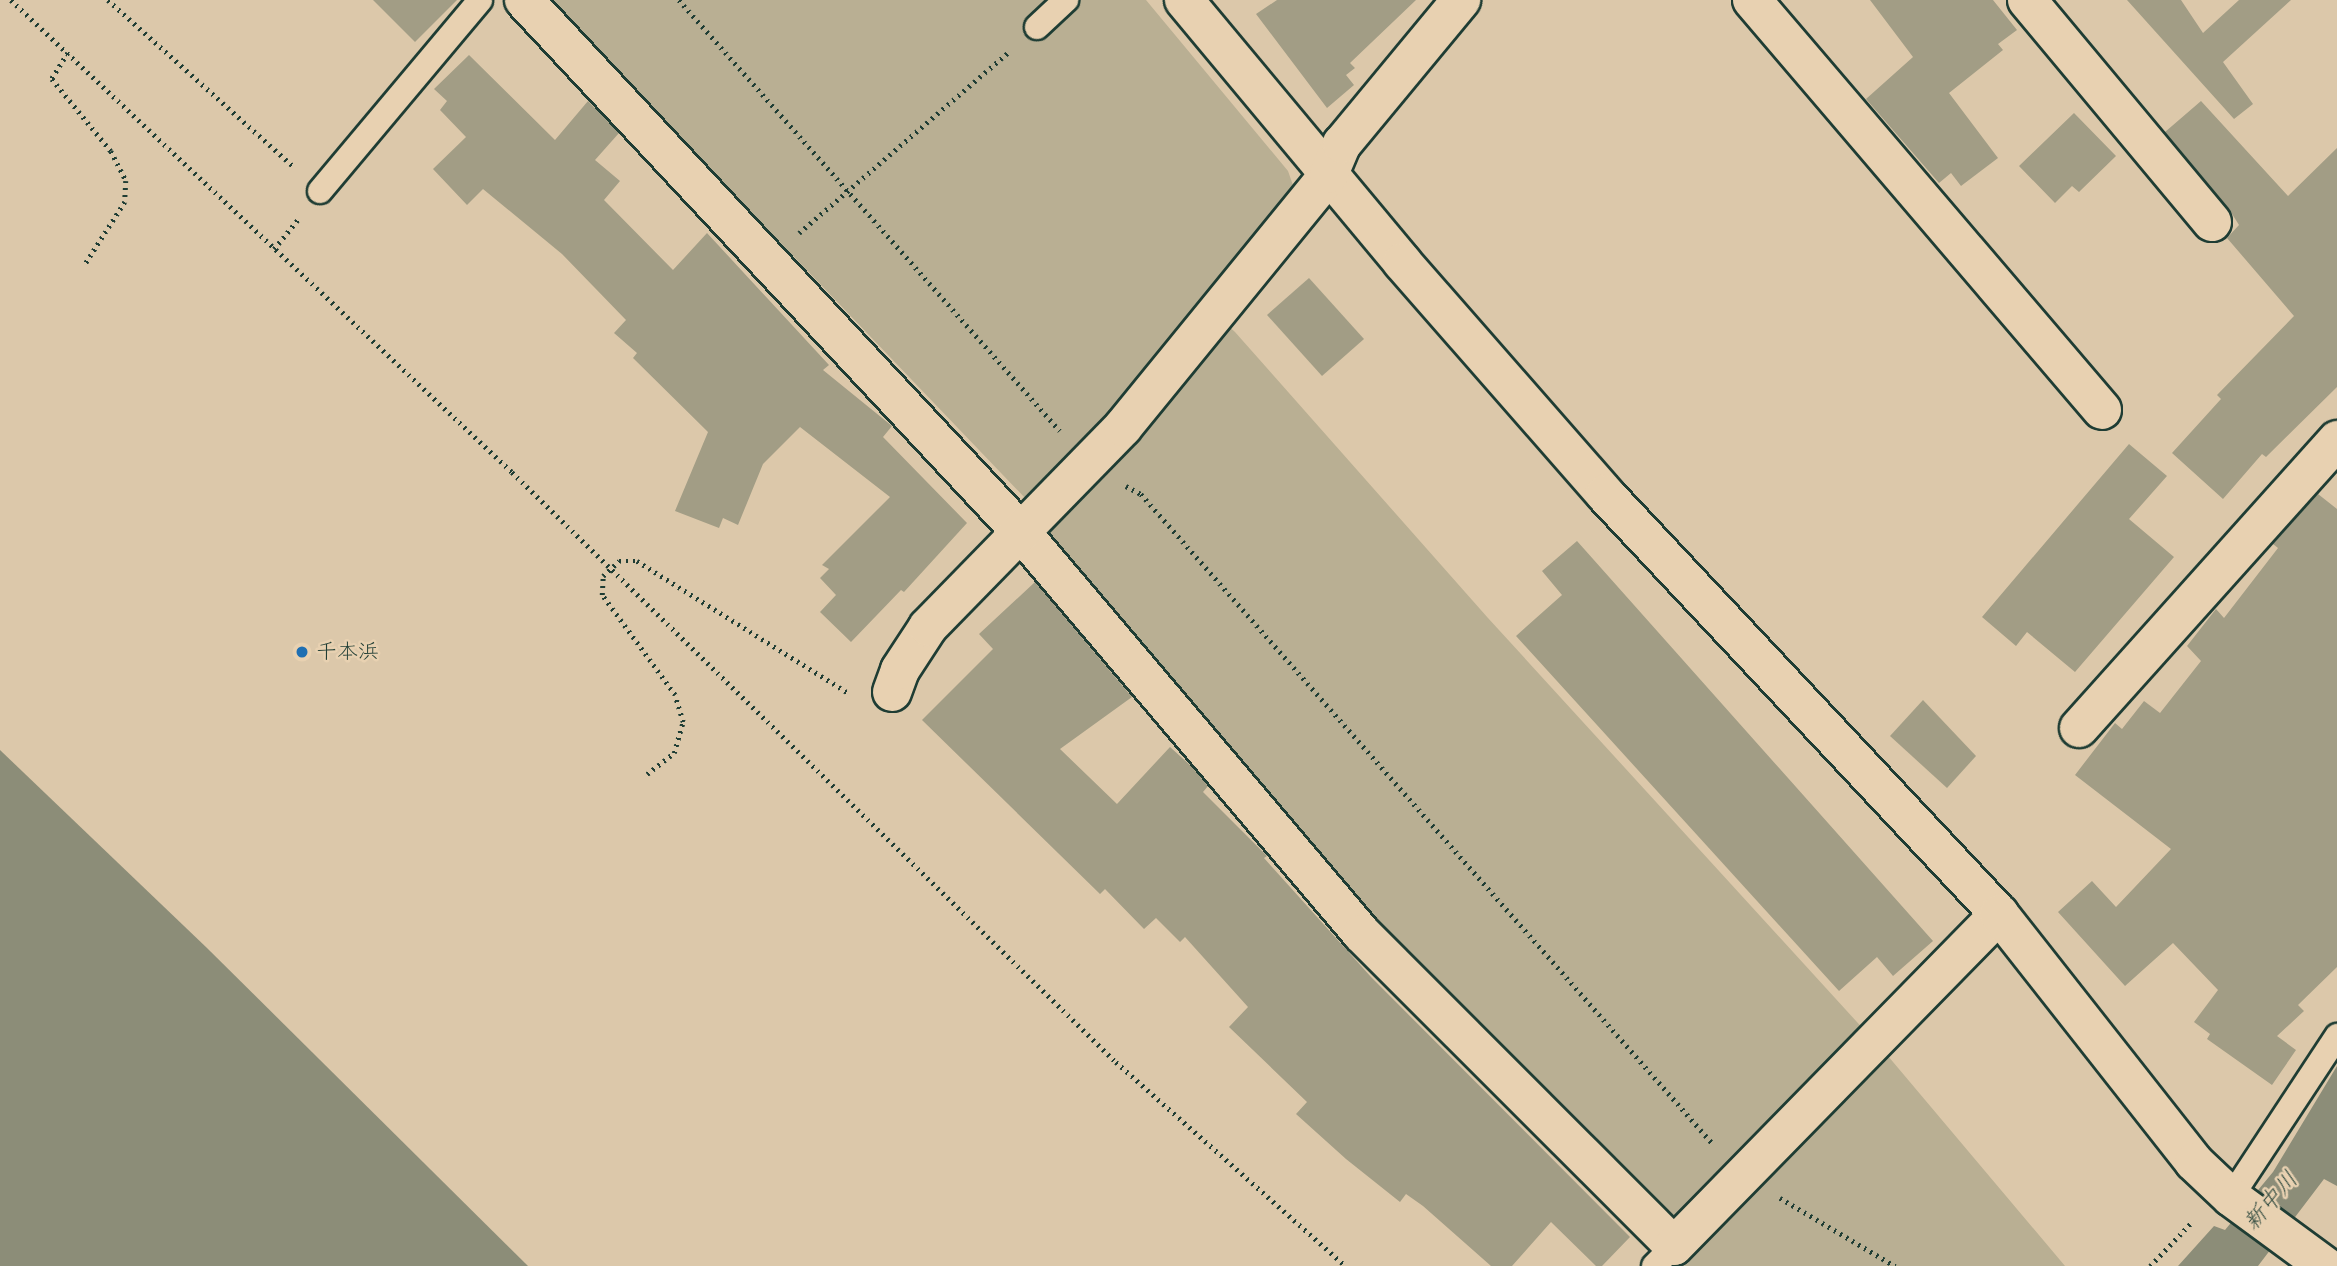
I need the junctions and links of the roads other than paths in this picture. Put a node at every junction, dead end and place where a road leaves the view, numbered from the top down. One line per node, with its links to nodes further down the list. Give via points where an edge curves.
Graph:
1 (480, 0): 10 (lane)
2 (524, 0): 14 (street)
3 (1066, 0): 8 (lane)
4 (1184, 0): 9 (street)
5 (1461, 0): 9 (street, via 1342,144)
6 (1752, 0): 12 (street)
7 (2027, 0): 11 (street)
8 (1037, 27)
9 (1329, 174): 14 (street, via 1123,427); 17 (street, via 1605,494)
10 (320, 191)
11 (2212, 222)
12 (2102, 410)
13 (2337, 440): 16 (street)
14 (1021, 532): 15 (street, via 928,627 909,654); 20 (street, via 1362,934)
15 (892, 692)
16 (2079, 728)
17 (1999, 914): 19 (street, via 2194,1163); 20 (street)
18 (2337, 1036): 19 (lane)
19 (2235, 1200): 21 (street)
20 (1664, 1256)
21 (2325, 1266)

